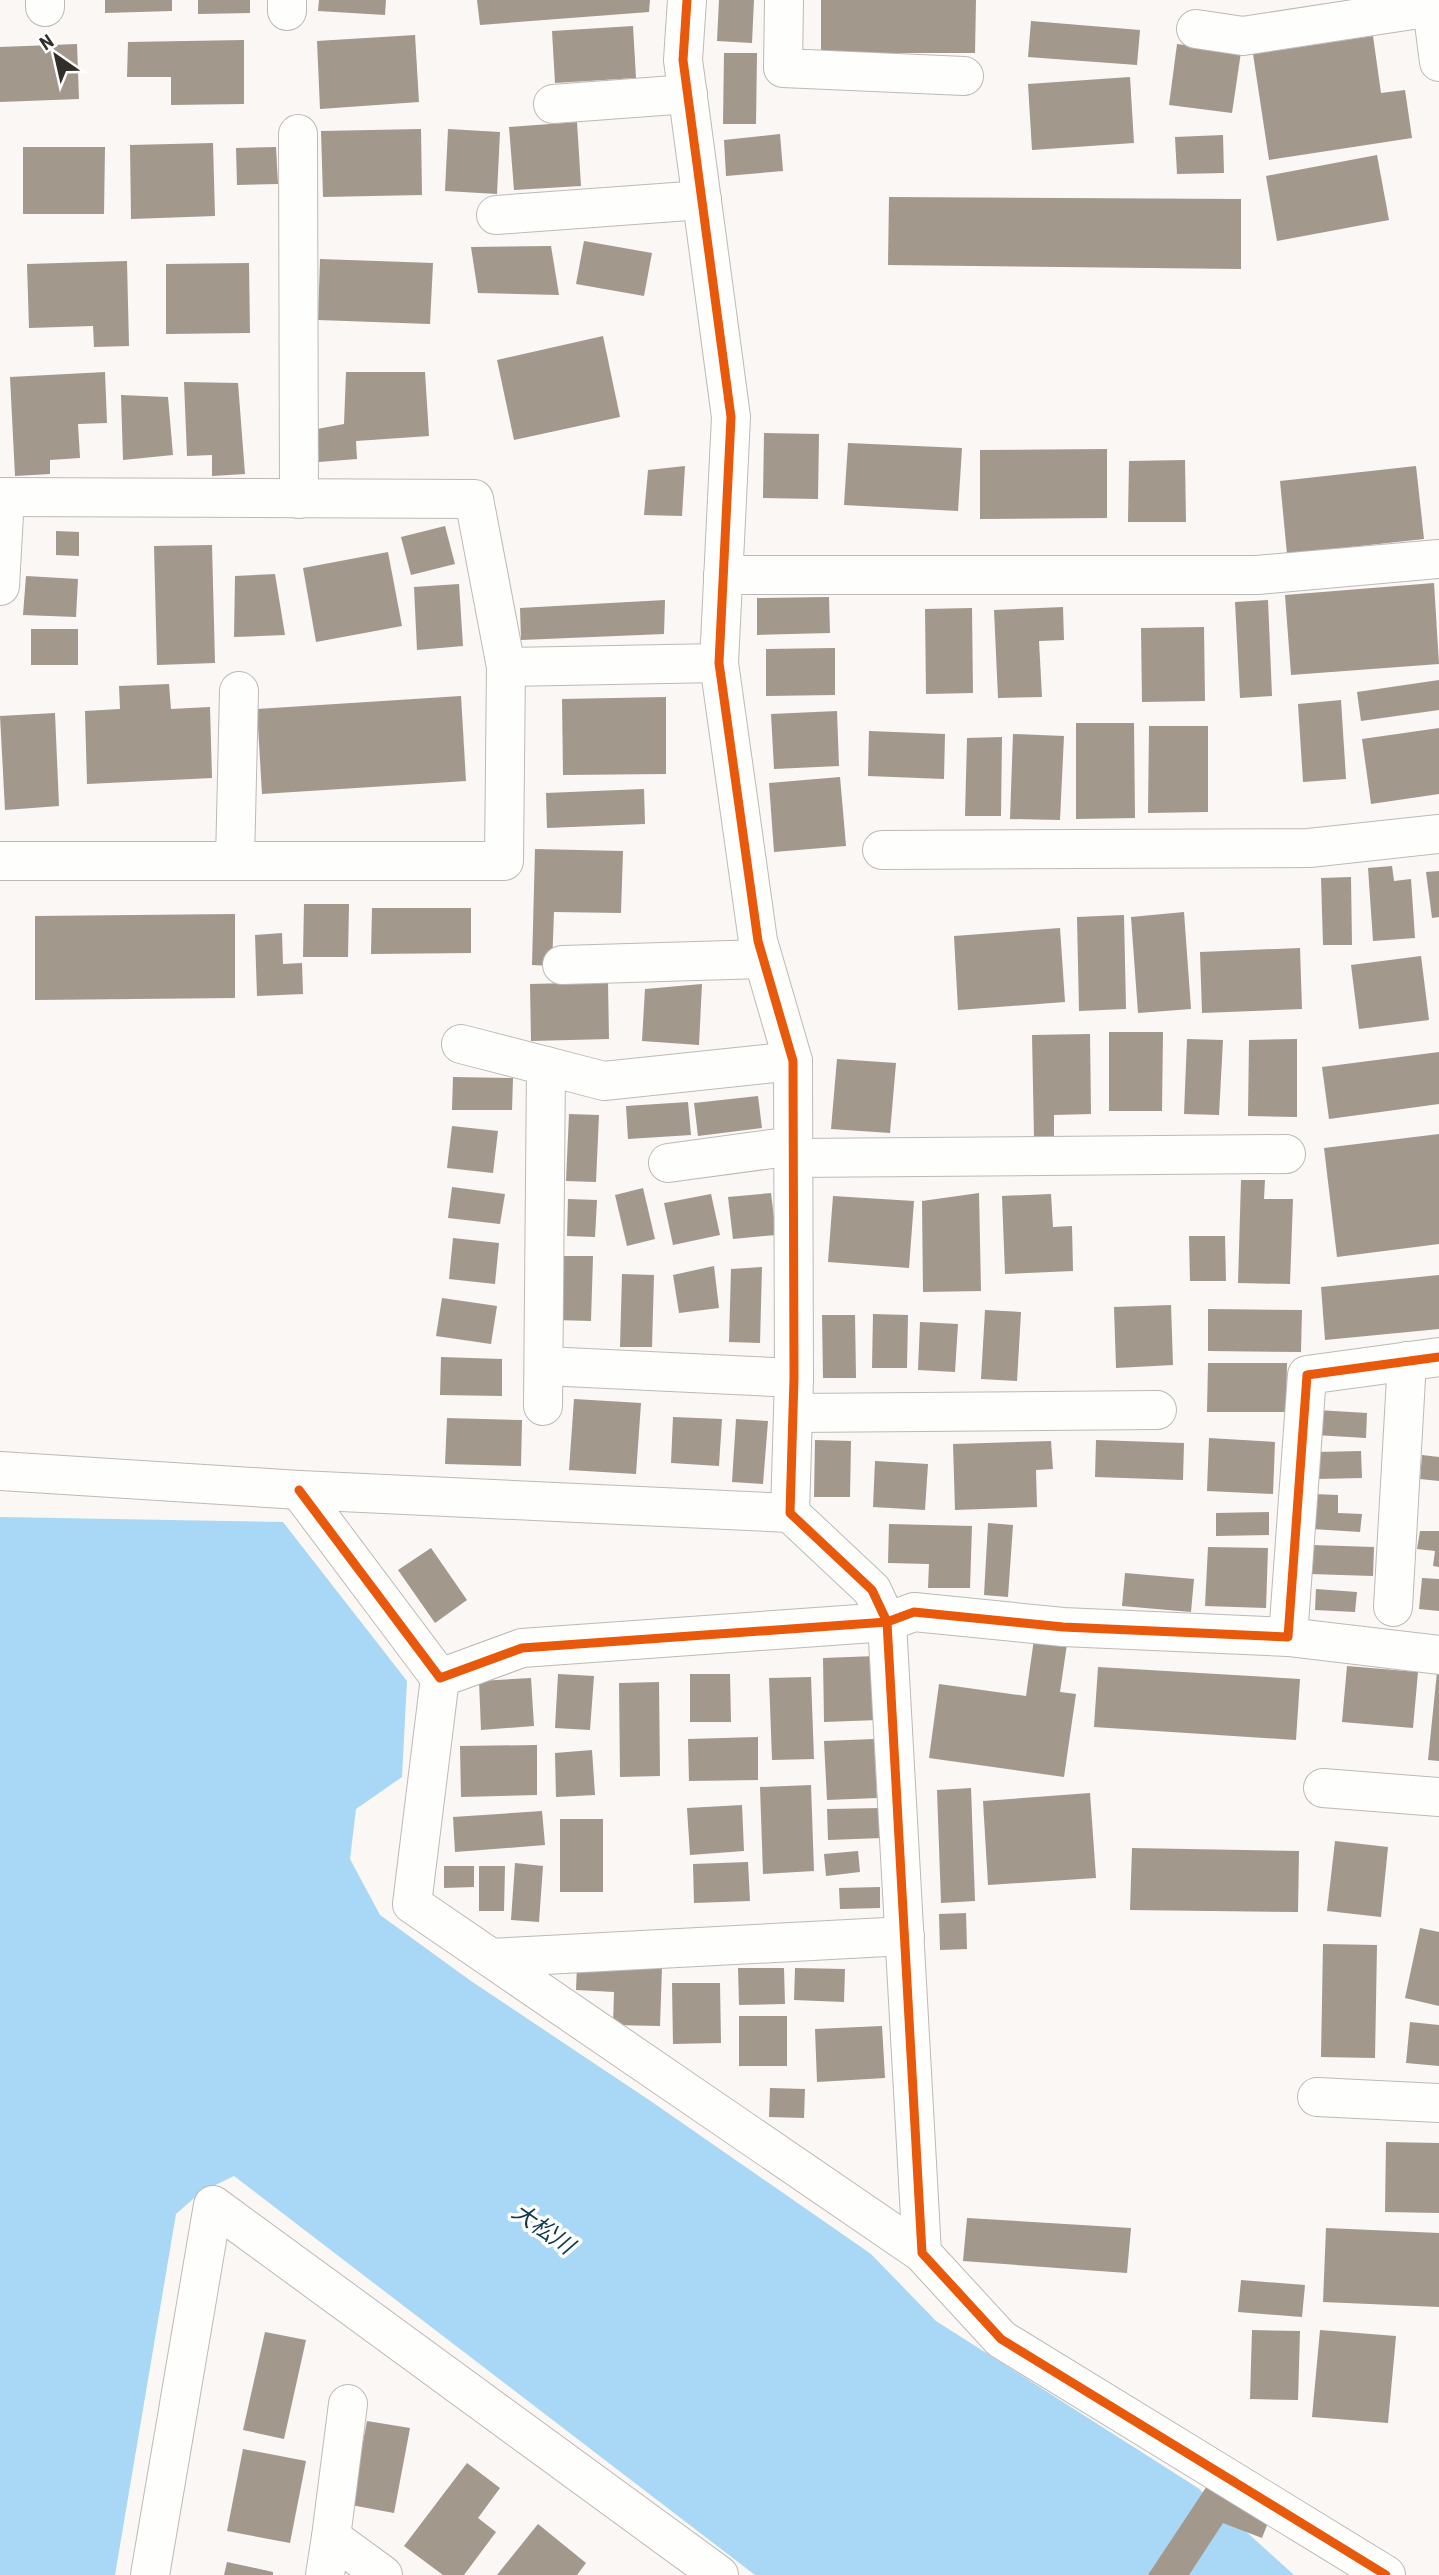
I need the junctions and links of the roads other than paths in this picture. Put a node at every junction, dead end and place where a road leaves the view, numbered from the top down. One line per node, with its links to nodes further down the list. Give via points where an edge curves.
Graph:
1 (687, 0): 7 (street, via 683,60)
2 (784, 0): 6 (street, via 783,68)
3 (1432, 3): 4 (street, via 1243,36); 5 (street)
4 (1196, 29)
5 (1439, 62)
6 (964, 76)
7 (688, 94): 8 (street); 10 (street)
8 (553, 104)
9 (298, 134): 13 (street)
10 (702, 200): 11 (street); 15 (street, via 731,418)
11 (496, 215)
12 (2, 497): 13 (street); 16 (street)
13 (299, 499): 18 (street, via 474,499)
14 (1439, 559): 15 (street, via 1257,575)
15 (723, 575): 17 (street)
16 (0, 586)
17 (719, 663): 18 (street); 25 (street)
18 (506, 667): 23 (street, via 504,861)
19 (239, 691): 23 (street)
20 (1439, 834): 21 (street, via 1309,848)
21 (882, 850)
22 (0, 861): 23 (street); 24 (street)
23 (235, 861)
24 (0, 890)
25 (763, 959): 26 (street); 28 (street)
26 (562, 965)
27 (461, 1044): 29 (street)
28 (793, 1061): 29 (street, via 604,1081); 30 (street)
29 (546, 1066): 34 (street)
30 (793, 1152): 31 (street); 32 (street); 35 (street)
31 (1286, 1154)
32 (668, 1163)
33 (1423, 1359): 41 (street); 43 (street, via 1307,1376)
34 (545, 1366): 35 (street); 36 (street)
35 (794, 1396): 37 (street); 40 (street)
36 (543, 1406)
37 (1157, 1410)
38 (0, 1471): 39 (street)
39 (299, 1490): 40 (street); 45 (street)
40 (790, 1513): 42 (street, via 872,1590)
41 (1394, 1607)
42 (887, 1622): 43 (street, via 914,1612 1063,1627); 45 (street, via 522,1648); 48 (street)
43 (1288, 1637): 44 (street)
44 (1439, 1655)
45 (440, 1678): 49 (street, via 412,1905)
46 (1323, 1788): 47 (street)
47 (1439, 1797)
48 (905, 1936): 49 (street); 52 (street)
49 (491, 1958): 52 (street)
50 (1317, 2097): 51 (street)
51 (1439, 2104)
52 (922, 2253): 59 (street, via 1001,2339)
53 (348, 2404): 54 (street)
54 (331, 2537): 56 (street); 57 (street)
55 (150, 2575): 58 (street, via 213,2205)
56 (325, 2575)
57 (383, 2575)
58 (719, 2575)
59 (1386, 2575)

